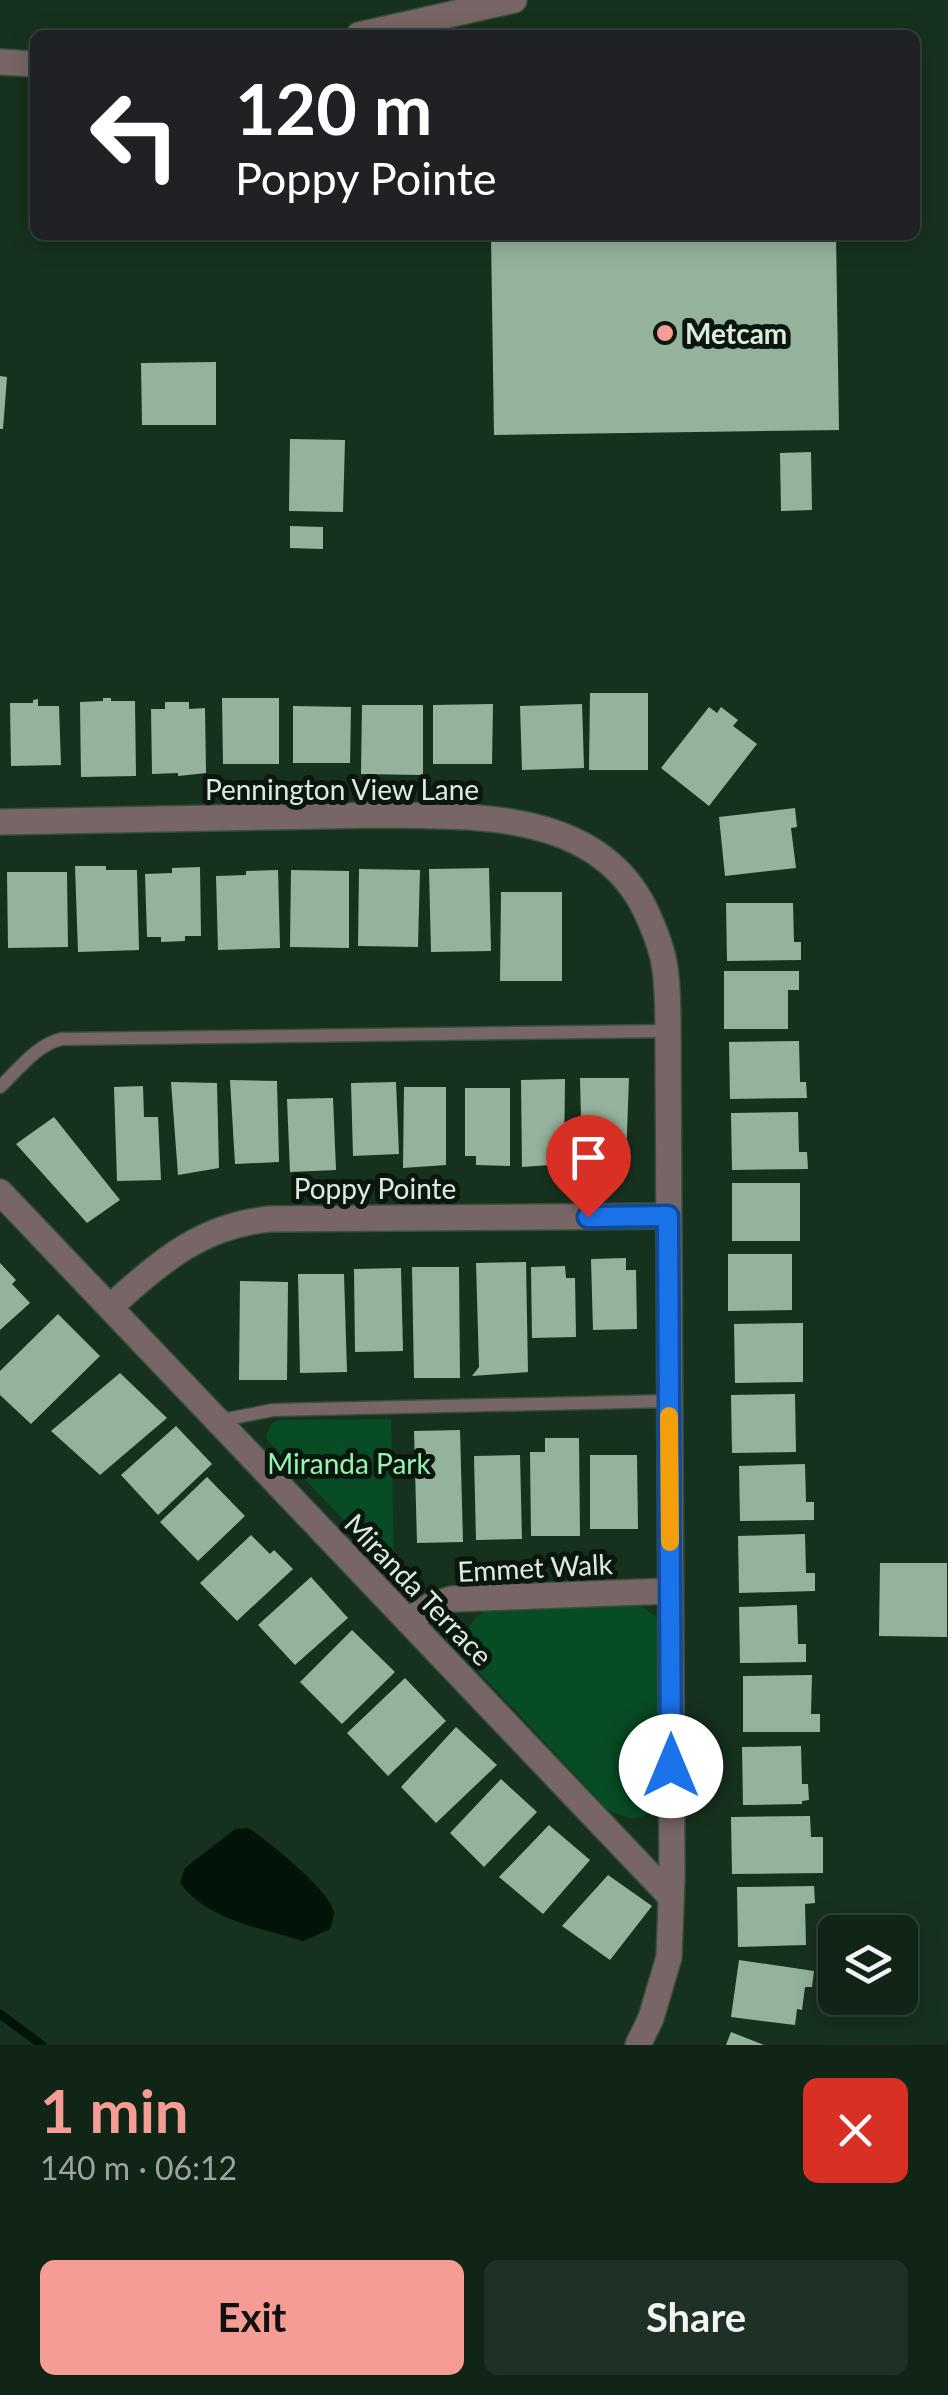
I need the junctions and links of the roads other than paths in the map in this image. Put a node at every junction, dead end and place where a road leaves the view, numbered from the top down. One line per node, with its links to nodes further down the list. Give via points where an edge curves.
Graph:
1 (514, 0): 2 (street)
2 (381, 30)
3 (0, 62): 4 (street)
4 (30, 64)
5 (0, 822): 6 (street, Pennington View Lane, via 436,816 553,832 600,855 644,905 665,966)
6 (668, 1031): 7 (lane, via 62,1039 43,1047); 9 (street, Pennington View Lane)
7 (0, 1087)
8 (0, 1192): 10 (street, Miranda Terrace)
9 (668, 1216): 10 (street, Poppy Pointe, via 244,1222 184,1246); 11 (street, Pennington View Lane)
10 (110, 1308): 12 (street, Miranda Terrace)
11 (669, 1401): 12 (lane, via 274,1410); 13 (street, Pennington View Lane)
12 (218, 1421): 14 (street, Miranda Terrace)
13 (670, 1591): 14 (street, Emmet Walk, via 452,1599); 15 (street, Pennington View Lane)
14 (408, 1621): 15 (street, Miranda Terrace)
15 (671, 1897): 16 (street, Pennington View Lane, via 669,1957)
16 (638, 2045)

